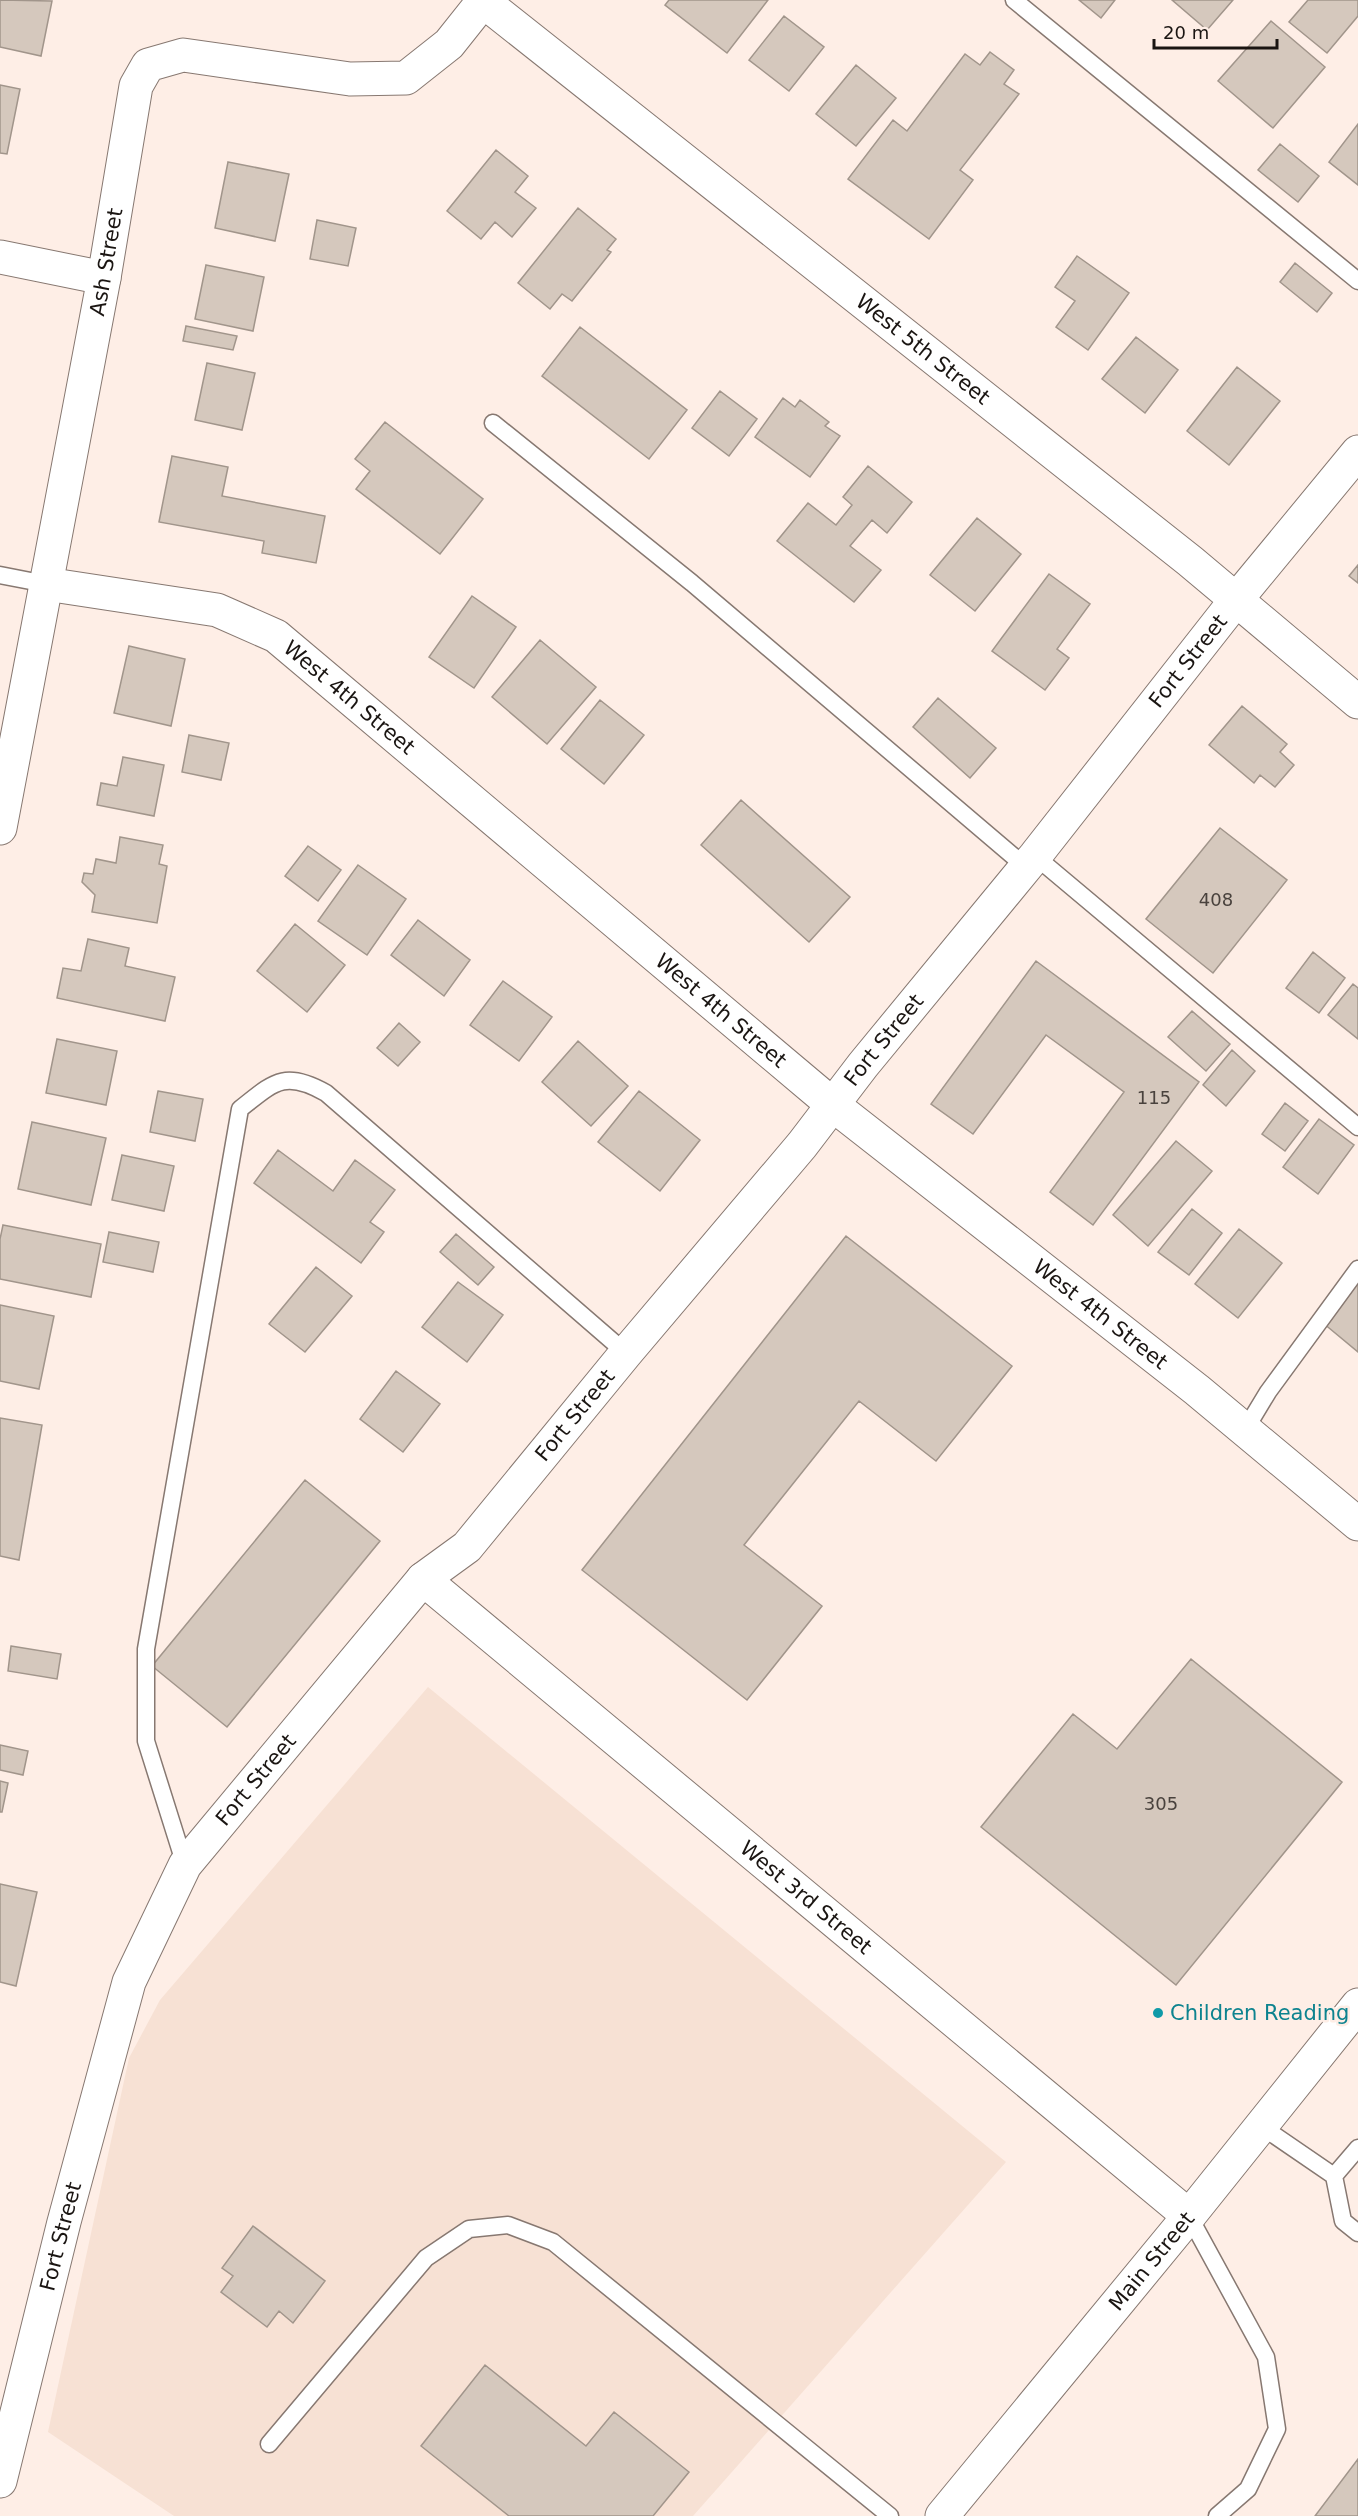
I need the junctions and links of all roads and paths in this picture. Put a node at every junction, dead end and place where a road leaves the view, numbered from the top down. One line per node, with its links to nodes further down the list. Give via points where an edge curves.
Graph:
1 (1014, 0): 5 (lane)
2 (484, 1): 4 (street, Ash Street, via 449,44 406,78 350,79 183,55 148,65 136,86); 10 (street, West 5th Street)
3 (0, 256): 4 (street)
4 (104, 278): 9 (street, Ash Street)
5 (1358, 281)
6 (493, 423): 13 (lane)
7 (1358, 452): 10 (street, Fort Street)
8 (0, 575): 9 (lane)
9 (46, 584): 12 (street, Ash Street); 14 (street, West 4th Street, via 217,610 276,636)
10 (1236, 600): 11 (street, West 5th Street); 13 (street, Fort Street)
11 (1358, 702)
12 (0, 828)
13 (1030, 862): 14 (street, Fort Street); 15 (lane)
14 (833, 1105): 17 (street, Fort Street); 18 (street, West 4th Street)
15 (1358, 1127)
16 (1358, 1269): 18 (lane, via 1268,1392)
17 (626, 1353): 20 (street, Fort Street, via 468,1547); 21 (lane, via 326,1093 309,1084 283,1079 240,1110 146,1648 146,1741)
18 (1245, 1430): 19 (street, West 4th Street)
19 (1358, 1524)
20 (423, 1579): 21 (street, Fort Street); 26 (street, West 3rd Street)
21 (185, 1865): 29 (street, Fort Street, via 129,1982)
22 (1358, 2005): 23 (street, Main Street)
23 (1261, 2126): 25 (lane); 26 (street, Main Street)
24 (1358, 2148): 25 (lane)
25 (1334, 2176): 27 (lane, via 1343,2221)
26 (1189, 2216): 30 (street, Main Street); 32 (lane, via 1266,2357 1277,2429 1248,2489)
27 (1358, 2233)
28 (269, 2444): 31 (lane, via 426,2258 469,2229 508,2225 553,2242)
29 (0, 2481)
30 (944, 2515)
31 (890, 2516)
32 (1217, 2516)

